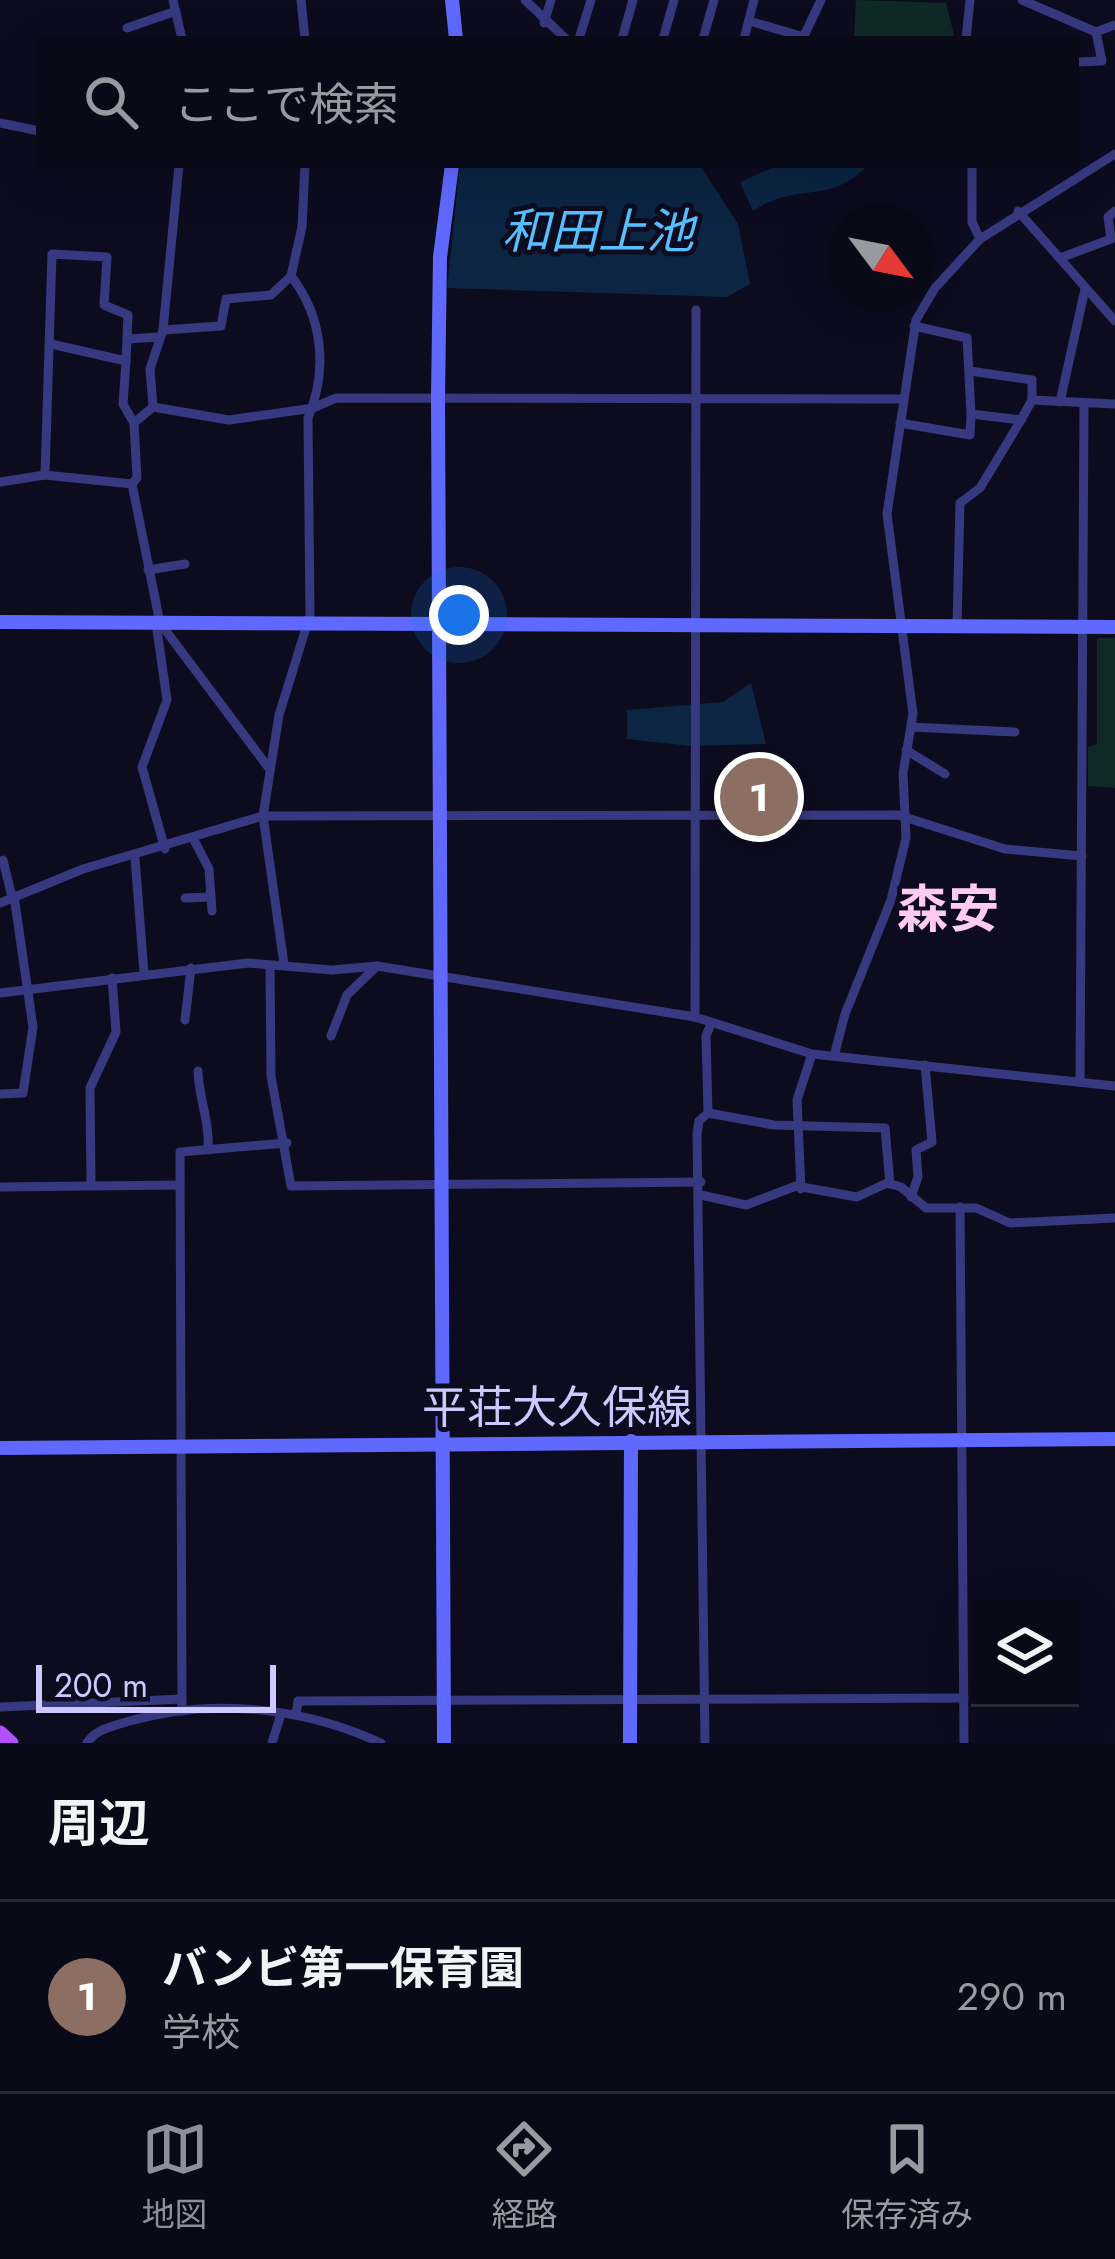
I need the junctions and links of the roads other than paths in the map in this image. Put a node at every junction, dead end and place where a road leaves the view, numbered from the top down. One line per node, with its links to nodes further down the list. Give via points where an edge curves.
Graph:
1 (301, 0): 20 (street)
2 (452, 0): 21 (street)
3 (525, 0): 15 (street)
4 (551, 0): 15 (street)
5 (591, 0): 23 (street)
6 (633, 0): 24 (street)
7 (674, 0): 25 (street)
8 (714, 0): 26 (street)
9 (754, 0): 14 (street)
10 (821, 0): 29 (street)
11 (970, 0): 30 (street)
12 (1022, 0): 18 (street)
13 (174, 5): 17 (street); 19 (street)
14 (749, 21): 27 (street); 28 (street)
15 (544, 23): 22 (street)
16 (1115, 25): 18 (street)
17 (127, 28)
18 (1096, 32): 31 (street, via 1102,61)
19 (181, 36)
20 (305, 36)
21 (456, 36)
22 (562, 36)
23 (580, 36)
24 (623, 36)
25 (664, 36)
26 (705, 36)
27 (745, 36)
28 (797, 36)
29 (804, 36)
30 (966, 36)
31 (1079, 62)
32 (0, 123): 33 (street)
33 (36, 130)
34 (1115, 154): 39 (street)
35 (179, 168): 48 (street)
36 (305, 168): 43 (street)
37 (452, 168): 53 (street, via 440,257)
38 (972, 168): 41 (street)
39 (1018, 211): 41 (street); 42 (street)
40 (1115, 211): 42 (street, via 1108,217 1111,239)
41 (980, 239): 47 (street, via 934,288)
42 (1060, 258): 44 (street)
43 (291, 276): 48 (street, via 271,295 226,299 221,326); 61 (street, via 319,324)
44 (1085, 289): 46 (street); 57 (street)
45 (696, 310): 54 (street)
46 (1115, 321)
47 (914, 326): 52 (street, via 967,338); 55 (street)
48 (162, 333): 49 (street); 60 (street, via 151,369)
49 (127, 339): 50 (street, via 128,315 104,305 107,256 52,254); 51 (street)
50 (51, 344): 51 (street); 66 (street)
51 (126, 361): 64 (street, via 123,404)
52 (970, 371): 56 (street, via 1032,380); 62 (street)
53 (438, 398): 54 (street); 61 (street, via 336,398); 73 (street)
54 (695, 399): 55 (street); 74 (street)
55 (903, 399): 65 (street)
56 (1033, 400): 57 (street); 63 (street)
57 (1060, 402): 59 (street)
58 (1115, 404): 59 (street)
59 (1084, 405): 78 (street)
60 (153, 406): 61 (street, via 230,420); 64 (street)
61 (313, 408): 76 (street)
62 (971, 414): 63 (street); 65 (street, via 970,435)
63 (1021, 420): 77 (street, via 982,485 960,503)
64 (134, 423): 68 (street)
65 (900, 423): 75 (street, via 887,514)
66 (45, 476): 67 (street); 68 (street)
67 (0, 482)
68 (132, 484): 70 (street)
69 (185, 563): 70 (street)
70 (148, 570): 72 (street)
71 (0, 622): 72 (street)
72 (158, 622): 76 (street); 83 (street); 90 (street, via 167,700 142,767)
73 (439, 624): 74 (street); 76 (street); 85 (street)
74 (698, 624): 75 (street); 86 (street)
75 (904, 624): 77 (street); 80 (street)
76 (304, 625): 83 (street)
77 (957, 625): 78 (street)
78 (1084, 627): 79 (street); 91 (street)
79 (1115, 627)
80 (910, 727): 81 (street); 82 (street)
81 (1015, 732)
82 (906, 750): 84 (street); 88 (street)
83 (268, 767): 87 (street)
84 (944, 774)
85 (439, 814): 86 (street); 87 (street); 104 (street)
86 (696, 814): 88 (street); 108 (street)
87 (263, 817): 89 (street); 99 (street)
88 (905, 819): 91 (street, via 1041,856); 113 (street, via 891,900)
89 (194, 840): 90 (street); 95 (street, via 209,869)
90 (165, 849): 92 (street)
91 (1082, 856): 116 (street)
92 (135, 858): 94 (street); 103 (street)
93 (3, 860): 94 (street)
94 (13, 897): 97 (street); 106 (street)
95 (211, 897): 96 (street); 98 (street)
96 (185, 898)
97 (0, 903)
98 (212, 911)
99 (284, 964): 100 (street); 101 (street)
100 (270, 965): 102 (street); 121 (street, via 271,1076)
101 (377, 966): 104 (street); 111 (street, via 347,995)
102 (191, 968): 103 (street); 109 (street)
103 (144, 973): 105 (street)
104 (438, 976): 108 (street); 124 (street)
105 (112, 978): 106 (street); 127 (street, via 116,1032 90,1088)
106 (27, 991): 107 (street); 118 (street, via 33,1027 23,1093)
107 (0, 993)
108 (695, 1017): 110 (street)
109 (185, 1020)
110 (711, 1024): 112 (street); 119 (street)
111 (331, 1036)
112 (812, 1054): 113 (street); 120 (street, via 797,1100)
113 (834, 1056): 114 (street)
114 (925, 1066): 116 (street); 131 (street, via 932,1142 916,1150)
115 (198, 1071): 122 (street)
116 (1080, 1082): 117 (street)
117 (1115, 1086)
118 (1, 1094)
119 (708, 1113): 120 (street); 123 (street, via 697,1134)
120 (800, 1127): 125 (street, via 885,1128); 129 (street)
121 (286, 1143): 122 (street); 124 (street, via 291,1186)
122 (208, 1150): 126 (street, via 180,1152)
123 (701, 1183): 124 (street); 130 (street)
124 (439, 1184): 138 (street)
125 (890, 1184): 129 (street, via 857,1197); 131 (street)
126 (180, 1185): 127 (street); 139 (street)
127 (91, 1186): 128 (street)
128 (0, 1187)
129 (801, 1189): 130 (street, via 746,1204)
130 (701, 1195): 137 (street)
131 (911, 1197): 132 (street, via 926,1208)
132 (959, 1207): 133 (street, via 1027,1226); 135 (street)
133 (1115, 1218)
134 (1115, 1438): 135 (street, 平荘大久保線)
135 (962, 1439): 137 (street, 平荘大久保線); 141 (street)
136 (632, 1442): 137 (street, 平荘大久保線); 138 (street, 平荘大久保線); 144 (street)
137 (704, 1443): 143 (street)
138 (442, 1444): 139 (street, 平荘大久保線); 142 (street)
139 (182, 1445): 140 (street, 平荘大久保線); 145 (street)
140 (0, 1448)
141 (964, 1698): 143 (street); 157 (street)
142 (443, 1699): 144 (street); 148 (street, via 298,1701); 154 (street)
143 (705, 1700): 144 (street); 156 (street)
144 (632, 1701): 155 (street)
145 (182, 1705): 146 (street); 147 (street); 151 (street, via 94,1733)
146 (0, 1707)
147 (281, 1714): 148 (street); 152 (street)
148 (296, 1715): 153 (street)
149 (0, 1733): 150 (main road)
150 (11, 1743)
151 (87, 1743)
152 (272, 1743)
153 (382, 1743)
154 (444, 1743)
155 (630, 1743)
156 (705, 1743)
157 (964, 1743)

